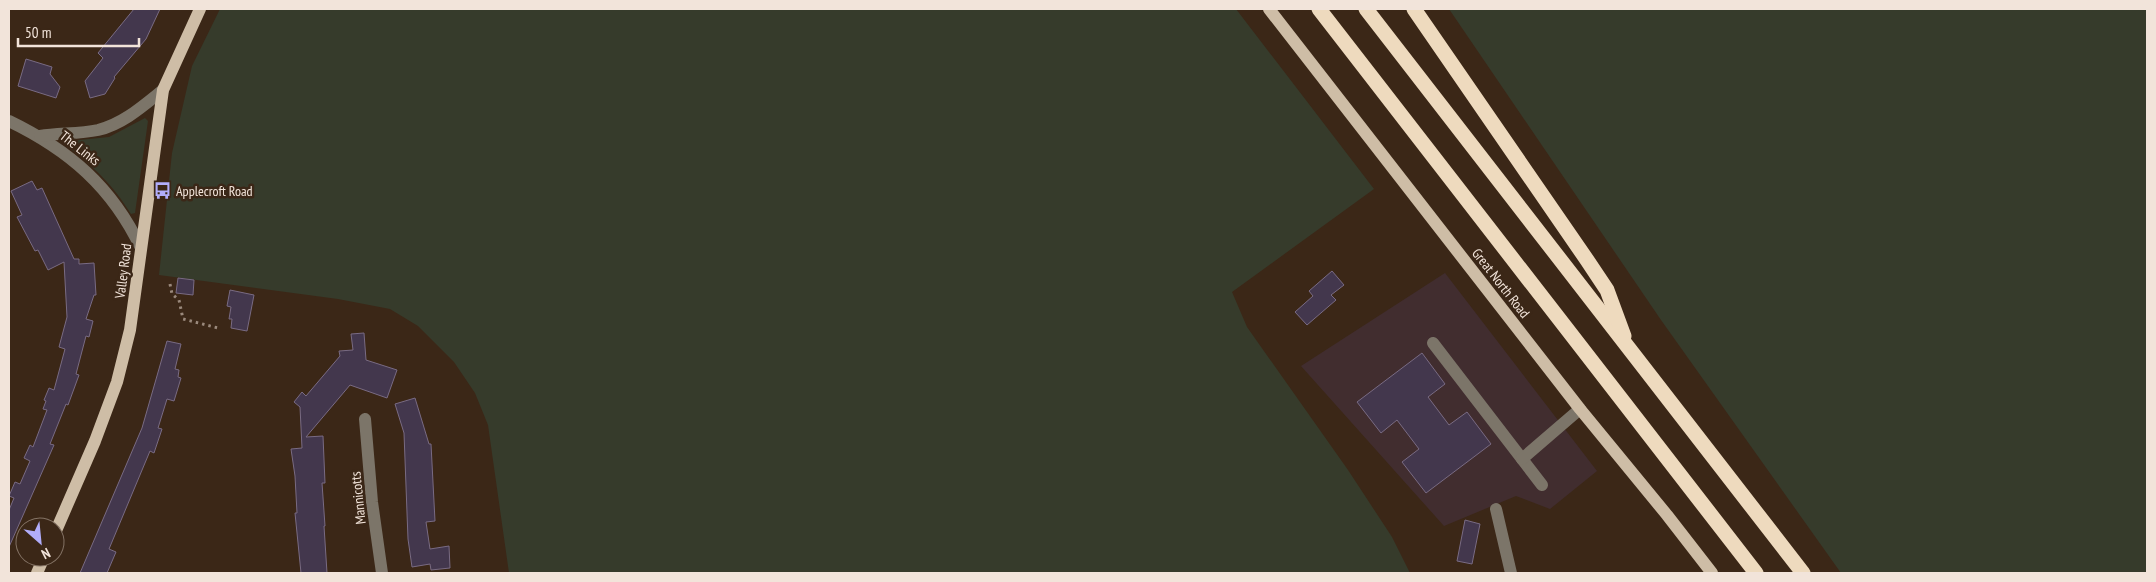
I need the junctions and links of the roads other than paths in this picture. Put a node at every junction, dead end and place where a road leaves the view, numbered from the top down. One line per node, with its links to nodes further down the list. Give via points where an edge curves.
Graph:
1 (200, 9): 6 (main road, Valley Road)
2 (1269, 9): 12 (main road, Great North Road)
3 (1319, 9): 21 (highway)
4 (1366, 9): 11 (highway)
5 (1414, 9): 11 (highway, via 1607,290)
6 (164, 90): 8 (street, The Links, via 113,125 98,130); 9 (main road, Valley Road)
7 (9, 121): 8 (street)
8 (40, 136): 9 (street, The Links, via 90,174 125,216)
9 (141, 248): 17 (main road, Valley Road, via 130,330 117,382)
10 (1433, 343): 14 (street)
11 (1631, 354): 22 (highway)
12 (1580, 409): 14 (street); 20 (main road, Great North Road)
13 (365, 418): 18 (street, Mannicotts)
14 (1522, 459): 15 (street)
15 (1542, 485)
16 (1496, 509): 19 (street)
17 (62, 517)
18 (382, 573)
19 (1512, 573)
20 (1712, 573)
21 (1756, 573)
22 (1803, 573)

